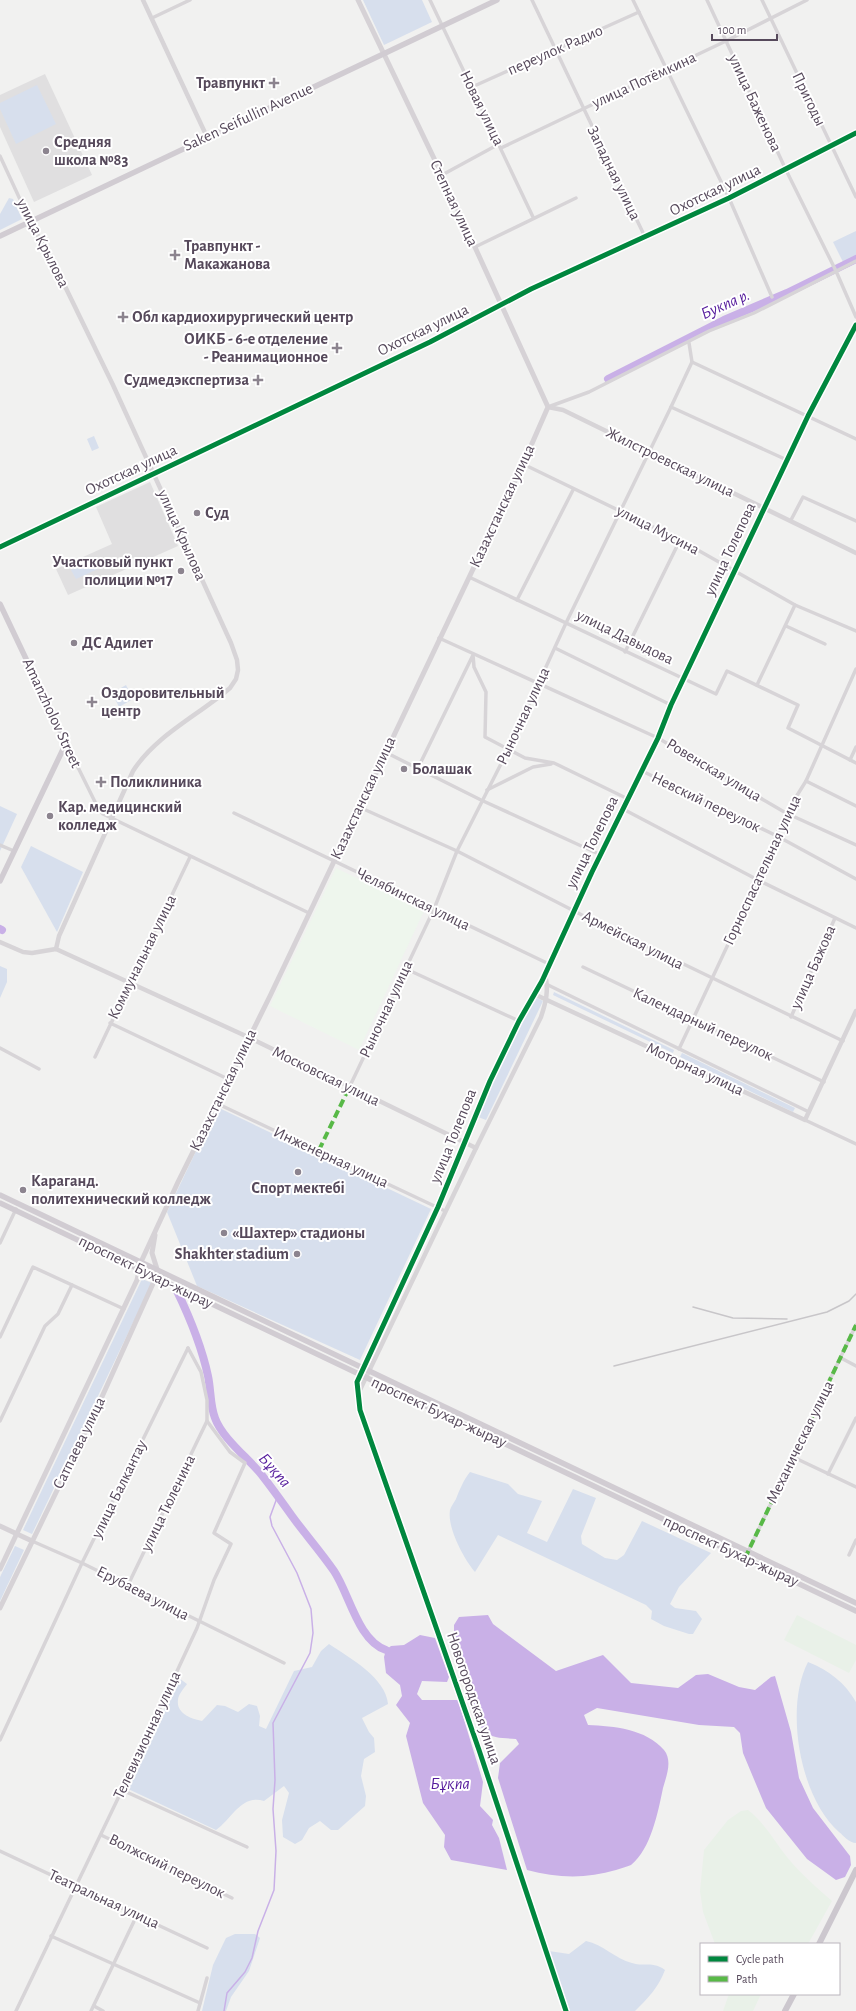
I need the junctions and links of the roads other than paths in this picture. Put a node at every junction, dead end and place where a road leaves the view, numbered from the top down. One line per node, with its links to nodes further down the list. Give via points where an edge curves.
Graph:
1 (143, 0): 12 (street)
2 (190, 0): 12 (street)
3 (358, 0): 17 (main road, Степная улица)
4 (430, 0): 14 (street, Новая улица)
5 (497, 0): 14 (main road, Saken Seifullin Avenue)
6 (532, 0): 16 (street, Западная улица)
7 (633, 0): 11 (street)
8 (707, 0): 15 (street, улица Баженова)
9 (762, 0): 13 (street, Пригоды)
10 (807, 0): 13 (street, улица Потёмкина)
11 (639, 12): 16 (street, переулок Радио); 18 (street)
12 (152, 18): 22 (street)
13 (771, 19): 15 (street, улица Потёмкина); 23 (street, Пригоды)
14 (444, 25): 17 (main road, Saken Seifullin Avenue); 19 (street, Новая улица)
15 (726, 41): 18 (street, улица Потёмкина); 26 (street, улица Баженова)
16 (554, 50): 19 (street, переулок Радио); 20 (street, Западная улица)
17 (383, 54): 22 (main road, Saken Seifullin Avenue); 27 (main road, Степная улица)
18 (667, 69): 20 (street, улица Потёмкина); 30 (street)
19 (472, 87): 24 (street, Новая улица)
20 (583, 109): 24 (street, улица Потёмкина); 34 (street, Западная улица)
21 (856, 134): 23 (street, Охотская улица)
22 (207, 137): 32 (main road, Saken Seifullin Avenue)
23 (832, 145): 26 (street, Охотская улица); 28 (street, Пригоды)
24 (500, 146): 27 (street, улица Потёмкина); 31 (street, Новая улица)
25 (0, 156): 32 (street, улица Крылова)
26 (786, 170): 30 (street, Охотская улица); 37 (street, улица Баженова)
27 (442, 175): 35 (main road, Степная улица)
28 (856, 197)
29 (576, 198): 31 (street)
30 (729, 198): 34 (street, Охотская улица); 38 (street)
31 (534, 217): 35 (street)
32 (30, 221): 33 (main road, Saken Seifullin Avenue); 51 (street, улица Крылова, via 62,280)
33 (0, 236)
34 (645, 237): 39 (street, Охотская улица, via 531,289)
35 (475, 247): 39 (main road, Степная улица)
36 (856, 261): 37 (street)
37 (836, 271): 40 (street, улица Баженова); 42 (street)
38 (772, 297)
39 (503, 305): 44 (main road, Степная улица); 51 (street, Охотская улица)
40 (856, 317)
41 (856, 325): 46 (street, улица Толепова)
42 (688, 343): 43 (street); 44 (street, via 589,392)
43 (692, 362): 45 (street, Рыночная улица); 46 (street)
44 (548, 407): 48 (street, Жилстроевская улица, via 563,410); 50 (main road, Казахстанская улица)
45 (671, 407): 48 (street, Рыночная улица); 49 (street)
46 (808, 416): 47 (street); 49 (street, улица Толепова)
47 (856, 438)
48 (649, 453): 53 (street, Жилстроевская улица); 54 (street, Рыночная улица)
49 (787, 460): 53 (street, улица Толепова)
50 (523, 464): 52 (street, улица Мусина); 61 (main road, Казахстанская улица)
51 (155, 474): 58 (street, Охотская улица); 98 (street, улица Крылова, via 231,643 237,660 238,674 230,688 142,758 129,778)
52 (573, 490): 54 (street, улица Мусина); 62 (street)
53 (764, 507): 55 (street, Жилстроевская улица); 60 (street, улица Толепова)
54 (620, 511): 57 (street, улица Мусина); 65 (street, Рыночная улица)
55 (791, 520): 56 (street, via 803,497); 59 (street, Жилстроевская улица)
56 (856, 521)
57 (680, 540): 60 (street, улица Мусина); 71 (street)
58 (0, 547)
59 (856, 553)
60 (734, 569): 64 (street, улица Мусина); 74 (street, улица Толепова)
61 (469, 577): 62 (street, улица Давыдова); 68 (main road, Казахстанская улица)
62 (517, 600): 65 (street, улица Давыдова)
63 (0, 604): 79 (main road, Amanzholov Street)
64 (795, 605): 66 (street); 67 (street, улица Мусина)
65 (566, 623): 70 (street, Рыночная улица); 71 (street, улица Давыдова)
66 (786, 626): 69 (street); 76 (street)
67 (856, 631)
68 (440, 638): 72 (street, Ровенская улица); 83 (main road, Казахстанская улица)
69 (824, 644)
70 (555, 648): 75 (street, Рыночная улица); 77 (street)
71 (625, 652): 74 (street, улица Давыдова)
72 (473, 655): 75 (street, Ровенская улица); 82 (street, via 474,667 486,692 485,737); 87 (street)
73 (856, 669): 80 (street, Горноспасательная улица)
74 (684, 680): 76 (street, улица Давыдова, via 716,694 727,671); 77 (street, улица Толепова)
75 (539, 684): 78 (street, Ровенская улица); 82 (street, Рыночная улица)
76 (757, 685): 80 (street, улица Давыдова, via 798,706 788,728)
77 (671, 705): 78 (street, улица Толепова)
78 (658, 738): 88 (street, улица Толепова); 97 (street, Ровенская улица)
79 (66, 744): 98 (street, Amanzholov Street, via 99,810); 102 (main road)
80 (821, 746): 84 (street, улица Давыдова); 89 (street, Горноспасательная улица)
81 (856, 746): 84 (street)
82 (509, 748): 85 (street, via 525,758); 90 (street, Рыночная улица)
83 (385, 752): 87 (street); 94 (main road, Казахстанская улица)
84 (850, 760): 86 (street, улица Давыдова)
85 (554, 763): 90 (street, via 533,767); 91 (street)
86 (856, 763)
87 (418, 768): 92 (street)
88 (642, 771): 91 (street, улица Толепова); 99 (street, Невский переулок)
89 (806, 781): 93 (street); 97 (street, Горноспасательная улица)
90 (487, 790): 92 (street, Рыночная улица)
91 (628, 799): 95 (street, улица Толепова)
92 (482, 800): 103 (street, Рыночная улица); 104 (street)
93 (856, 806)
94 (359, 807): 103 (street, Армейская улица); 106 (main road, Казахстанская улица)
95 (623, 809): 104 (street, улица Толепова); 108 (street)
96 (234, 813): 106 (street, Челябинская улица)
97 (786, 813): 99 (street, Горноспасательная улица); 101 (street, Ровенская улица)
98 (110, 819): 105 (street); 116 (street, улица Крылова, via 59,936)
99 (777, 836): 107 (street, Невский переулок); 108 (street, Горноспасательная улица)
100 (0, 845): 102 (street)
101 (856, 845)
102 (14, 851): 109 (main road)
103 (457, 851): 110 (street, Рыночная улица); 111 (street, Армейская улица)
104 (601, 855): 111 (street, улица Толепова)
105 (190, 857): 112 (street); 123 (street, Коммунальная улица)
106 (334, 860): 110 (street, Челябинская улица); 112 (main road, Казахстанская улица)
107 (856, 879)
108 (758, 880): 113 (street); 121 (street, Горноспасательная улица)
109 (0, 881)
110 (434, 909): 117 (street, Челябинская улица); 119 (street, Рыночная улица)
111 (574, 910): 117 (street, улица Толепова); 121 (street, Армейская улица)
112 (309, 913): 132 (main road, Казахстанская улица)
113 (835, 918): 114 (street); 128 (street, улица Бажова)
114 (856, 928)
115 (0, 942): 116 (street, via 22,952)
116 (56, 949): 123 (street, Московская улица)
117 (549, 964): 120 (street, улица Толепова)
118 (583, 966): 129 (street, Календарный переулок)
119 (404, 968): 130 (street); 140 (street, Рыночная улица)
120 (545, 974): 122 (street, улица Толепова); 124 (street, улица Толепова)
121 (712, 979): 128 (street, Армейская улица); 129 (street, Горноспасательная улица)
122 (542, 981): 124 (street, Моторная улица); 125 (street, улица Толепова)
123 (129, 984): 131 (street, Коммунальная улица); 132 (street, Московская улица)
124 (547, 985): 126 (street, улица Толепова); 135 (street, Моторная улица)
125 (534, 994): 126 (street, Моторная улица); 130 (street, улица Толепова)
126 (547, 998): 143 (street, Моторная улица); 146 (street, улица Толепова, via 541,1017)
127 (856, 1011): 133 (street)
128 (791, 1017): 133 (street, Армейская улица)
129 (693, 1020): 135 (street, Горноспасательная улица); 139 (street, Календарный переулок)
130 (519, 1021): 144 (street, улица Толепова)
131 (110, 1023): 136 (street, Коммунальная улица); 138 (street)
132 (248, 1038): 138 (main road, Казахстанская улица); 140 (street, Московская улица)
133 (843, 1041): 139 (street)
134 (0, 1048): 137 (street)
135 (679, 1049): 142 (street, Моторная улица)
136 (95, 1057)
137 (39, 1069)
138 (228, 1079): 141 (main road, Казахстанская улица)
139 (824, 1082): 142 (street)
140 (349, 1088): 144 (street, Московская улица)
141 (216, 1103): 150 (street, Инженерная улица); 152 (main road, Казахстанская улица)
142 (809, 1112): 143 (street)
143 (805, 1120): 145 (street, Моторная улица)
144 (464, 1142): 146 (street, Московская улица); 150 (street, улица Толепова)
145 (856, 1144)
146 (476, 1148): 151 (street, улица Толепова)
147 (0, 1195): 149 (main road, проспект Бухар-жырау)
148 (0, 1203): 149 (main road, проспект Бухар-жырау)
149 (17, 1207): 153 (street); 154 (main road, проспект Бухар-жырау); 155 (main road, проспект Бухар-жырау)
150 (438, 1207): 151 (street, Инженерная улица); 164 (street, улица Толепова)
151 (445, 1211): 165 (street, улица Толепова)
152 (156, 1230): 154 (main road, Казахстанская улица); 156 (main road, via 152,1253)
153 (0, 1243)
154 (141, 1262): 155 (main road, Казахстанская улица); 156 (main road, проспект Бухар-жырау)
155 (139, 1269): 157 (main road, проспект Бухар-жырау); 159 (main road, Сатпаева улица, via 137,1280)
156 (157, 1269): 157 (main road, Сатпаева улица); 164 (main road, проспект Бухар-жырау)
157 (156, 1277): 166 (main road, проспект Бухар-жырау); 178 (main road, Сатпаева улица, via 96,1410)
158 (72, 1285): 159 (street); 161 (street, via 33,1267); 168 (street, via 58,1314 45,1326)
159 (124, 1308): 176 (main road, Сатпаева улица)
160 (856, 1325): 162 (street, Механическая улица)
161 (0, 1337)
162 (840, 1358): 163 (street); 171 (street, Механическая улица)
163 (856, 1366)
164 (363, 1367): 165 (main road, проспект Бухар-жырау); 166 (street, улица Толепова)
165 (369, 1370): 166 (street, улица Толепова); 170 (main road, проспект Бухар-жырау)
166 (362, 1376): 172 (main road, проспект Бухар-жырау); 210 (street, Новогородская улица, via 356,1389 360,1410 479,1750)
167 (856, 1418): 173 (street)
168 (0, 1421)
169 (207, 1422): 181 (street, улица Балкантау, via 207,1400 201,1372 188,1348); 183 (street, улица Тюленина); 187 (street, Телевизионная улица, via 230,1452 245,1463 214,1532 231,1544)
170 (545, 1455): 172 (main road); 179 (main road, проспект Бухар-жырау)
171 (793, 1457): 173 (street); 179 (street, Механическая улица)
172 (542, 1461): 179 (main road, проспект Бухар-жырау)
173 (828, 1474): 174 (street)
174 (856, 1487)
175 (0, 1526): 176 (main road, Ерубаева улица)
176 (17, 1534): 178 (main road, Ерубаева улица); 182 (main road, Сатпаева улица)
177 (856, 1540): 180 (street)
178 (32, 1541): 181 (street, Ерубаева улица); 185 (main road, Сатпаева улица)
179 (746, 1555): 184 (main road, проспект Бухар-жырау); 186 (main road, проспект Бухар-жырау)
180 (849, 1555)
181 (82, 1563): 183 (street, Ерубаева улица); 189 (street, улица Балкантау)
182 (0, 1569)
183 (128, 1585): 187 (street, Ерубаева улица)
184 (856, 1603)
185 (0, 1608)
186 (856, 1611)
187 (198, 1621): 188 (street, Ерубаева улица); 190 (street, Телевизионная улица)
188 (284, 1663)
189 (0, 1740)
190 (122, 1790): 191 (street, Телевизионная улица); 192 (street)
191 (101, 1835): 195 (street, Телевизионная улица); 196 (street, Волжский переулок)
192 (247, 1847)
193 (0, 1851): 195 (street, Театральная улица)
194 (856, 1870): 199 (highway)
195 (76, 1886): 197 (street, Театральная улица); 198 (street, Телевизионная улица)
196 (232, 1898)
197 (137, 1915): 200 (street, Театральная улица); 201 (street)
198 (51, 1936): 201 (street); 206 (street, Телевизионная улица)
199 (820, 1943)
200 (207, 1948)
201 (114, 1963): 204 (street); 205 (street)
202 (207, 1978): 204 (street)
203 (793, 1995): 211 (highway)
204 (200, 2003): 209 (street)
205 (94, 2006): 207 (street); 208 (street)
206 (16, 2011)
207 (92, 2011)
208 (103, 2011)
209 (198, 2011)
210 (566, 2011)
211 (785, 2011)

